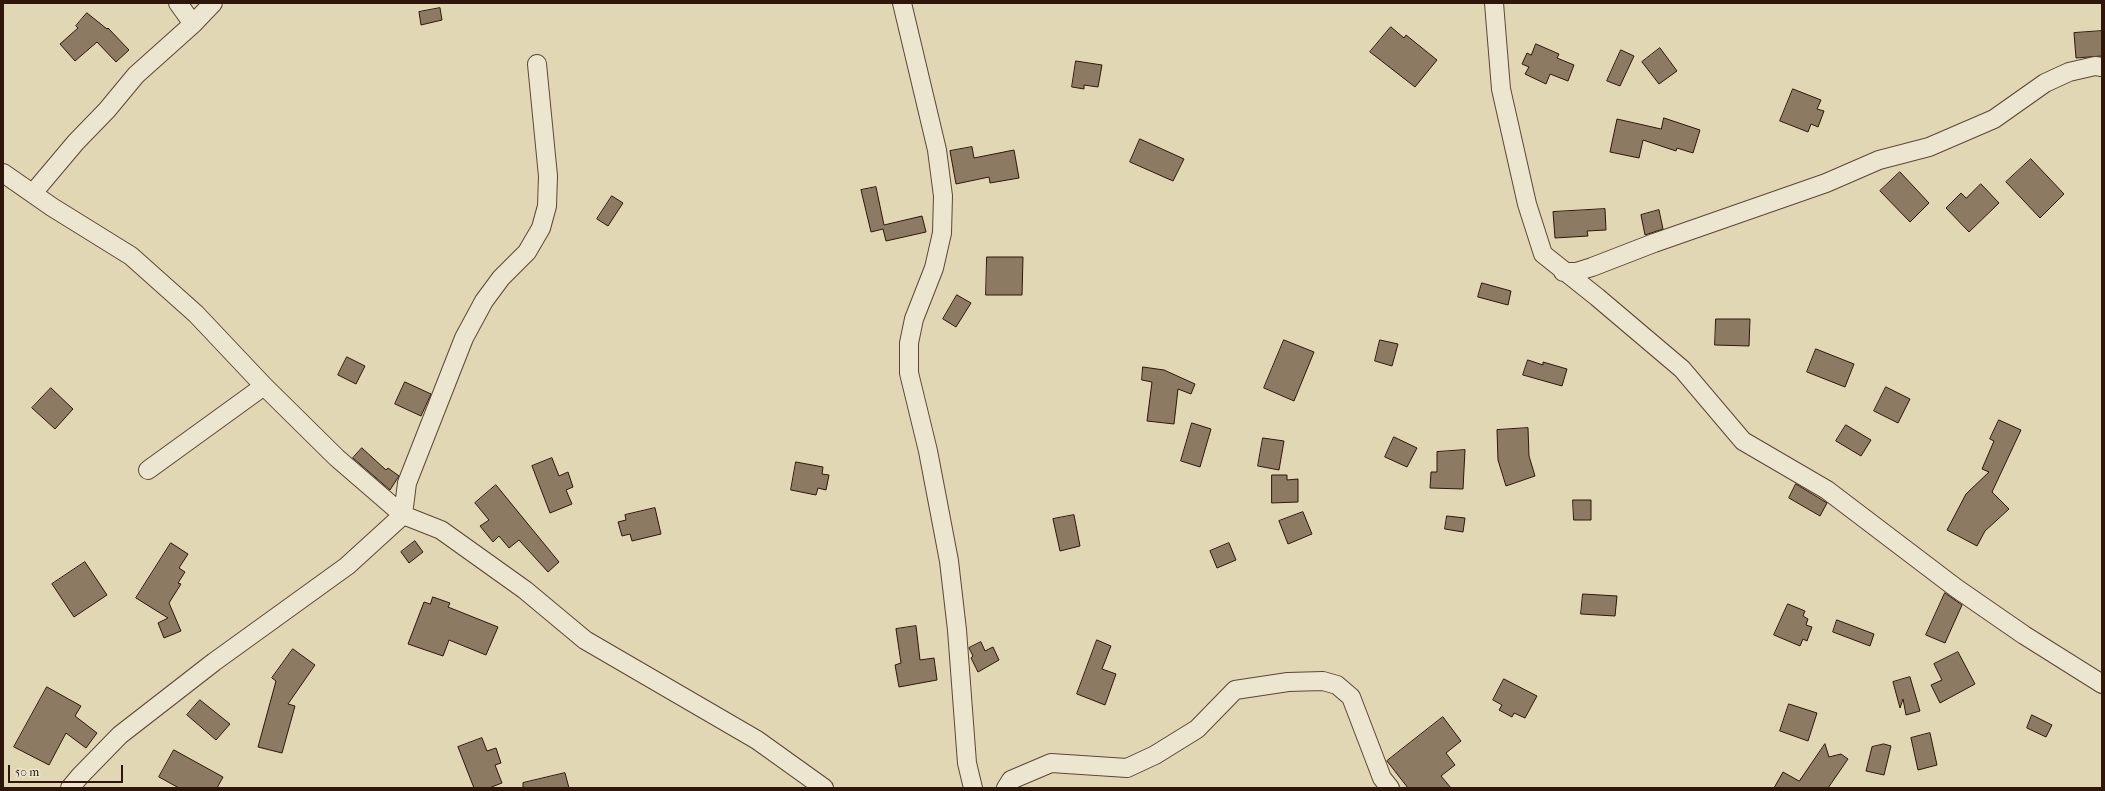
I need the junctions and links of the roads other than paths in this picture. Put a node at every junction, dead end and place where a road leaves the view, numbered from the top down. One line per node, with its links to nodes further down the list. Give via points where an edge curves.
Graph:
1 (178, 3): 5 (street)
2 (213, 3): 5 (street)
3 (902, 3): 17 (street, via 937,150 942,196 942,233 934,268 914,318 908,343 908,373 928,451 949,561 967,763)
4 (1494, 3): 10 (street, via 1501,89 1527,204 1543,254)
5 (193, 24): 9 (street, via 136,75)
6 (537, 64): 13 (street, via 548,176 547,206 541,228 527,252 501,278 484,301 464,338 407,483)
7 (2102, 67): 10 (street, via 2095,66 2069,72 2046,83 1994,119 1929,147 1879,160 1826,183 1592,267 1576,272)
8 (3, 172): 9 (street)
9 (33, 193): 11 (street, via 131,256 196,314)
10 (1563, 272): 14 (street, via 1597,297 1682,369 1743,441 1827,490 1956,588)
11 (264, 386): 12 (street); 13 (street, via 337,458)
12 (148, 470)
13 (403, 515): 15 (street, via 346,566 214,662 120,735); 16 (street, via 441,530 524,590 585,640 757,740)
14 (2102, 684)
15 (70, 788)
16 (824, 788)
17 (973, 788)
18 (1006, 788): 19 (street, via 1011,780 1051,762 1127,768 1155,755 1197,728 1234,690 1270,684 1323,682 1337,686 1351,697 1382,778)
19 (1390, 788)

